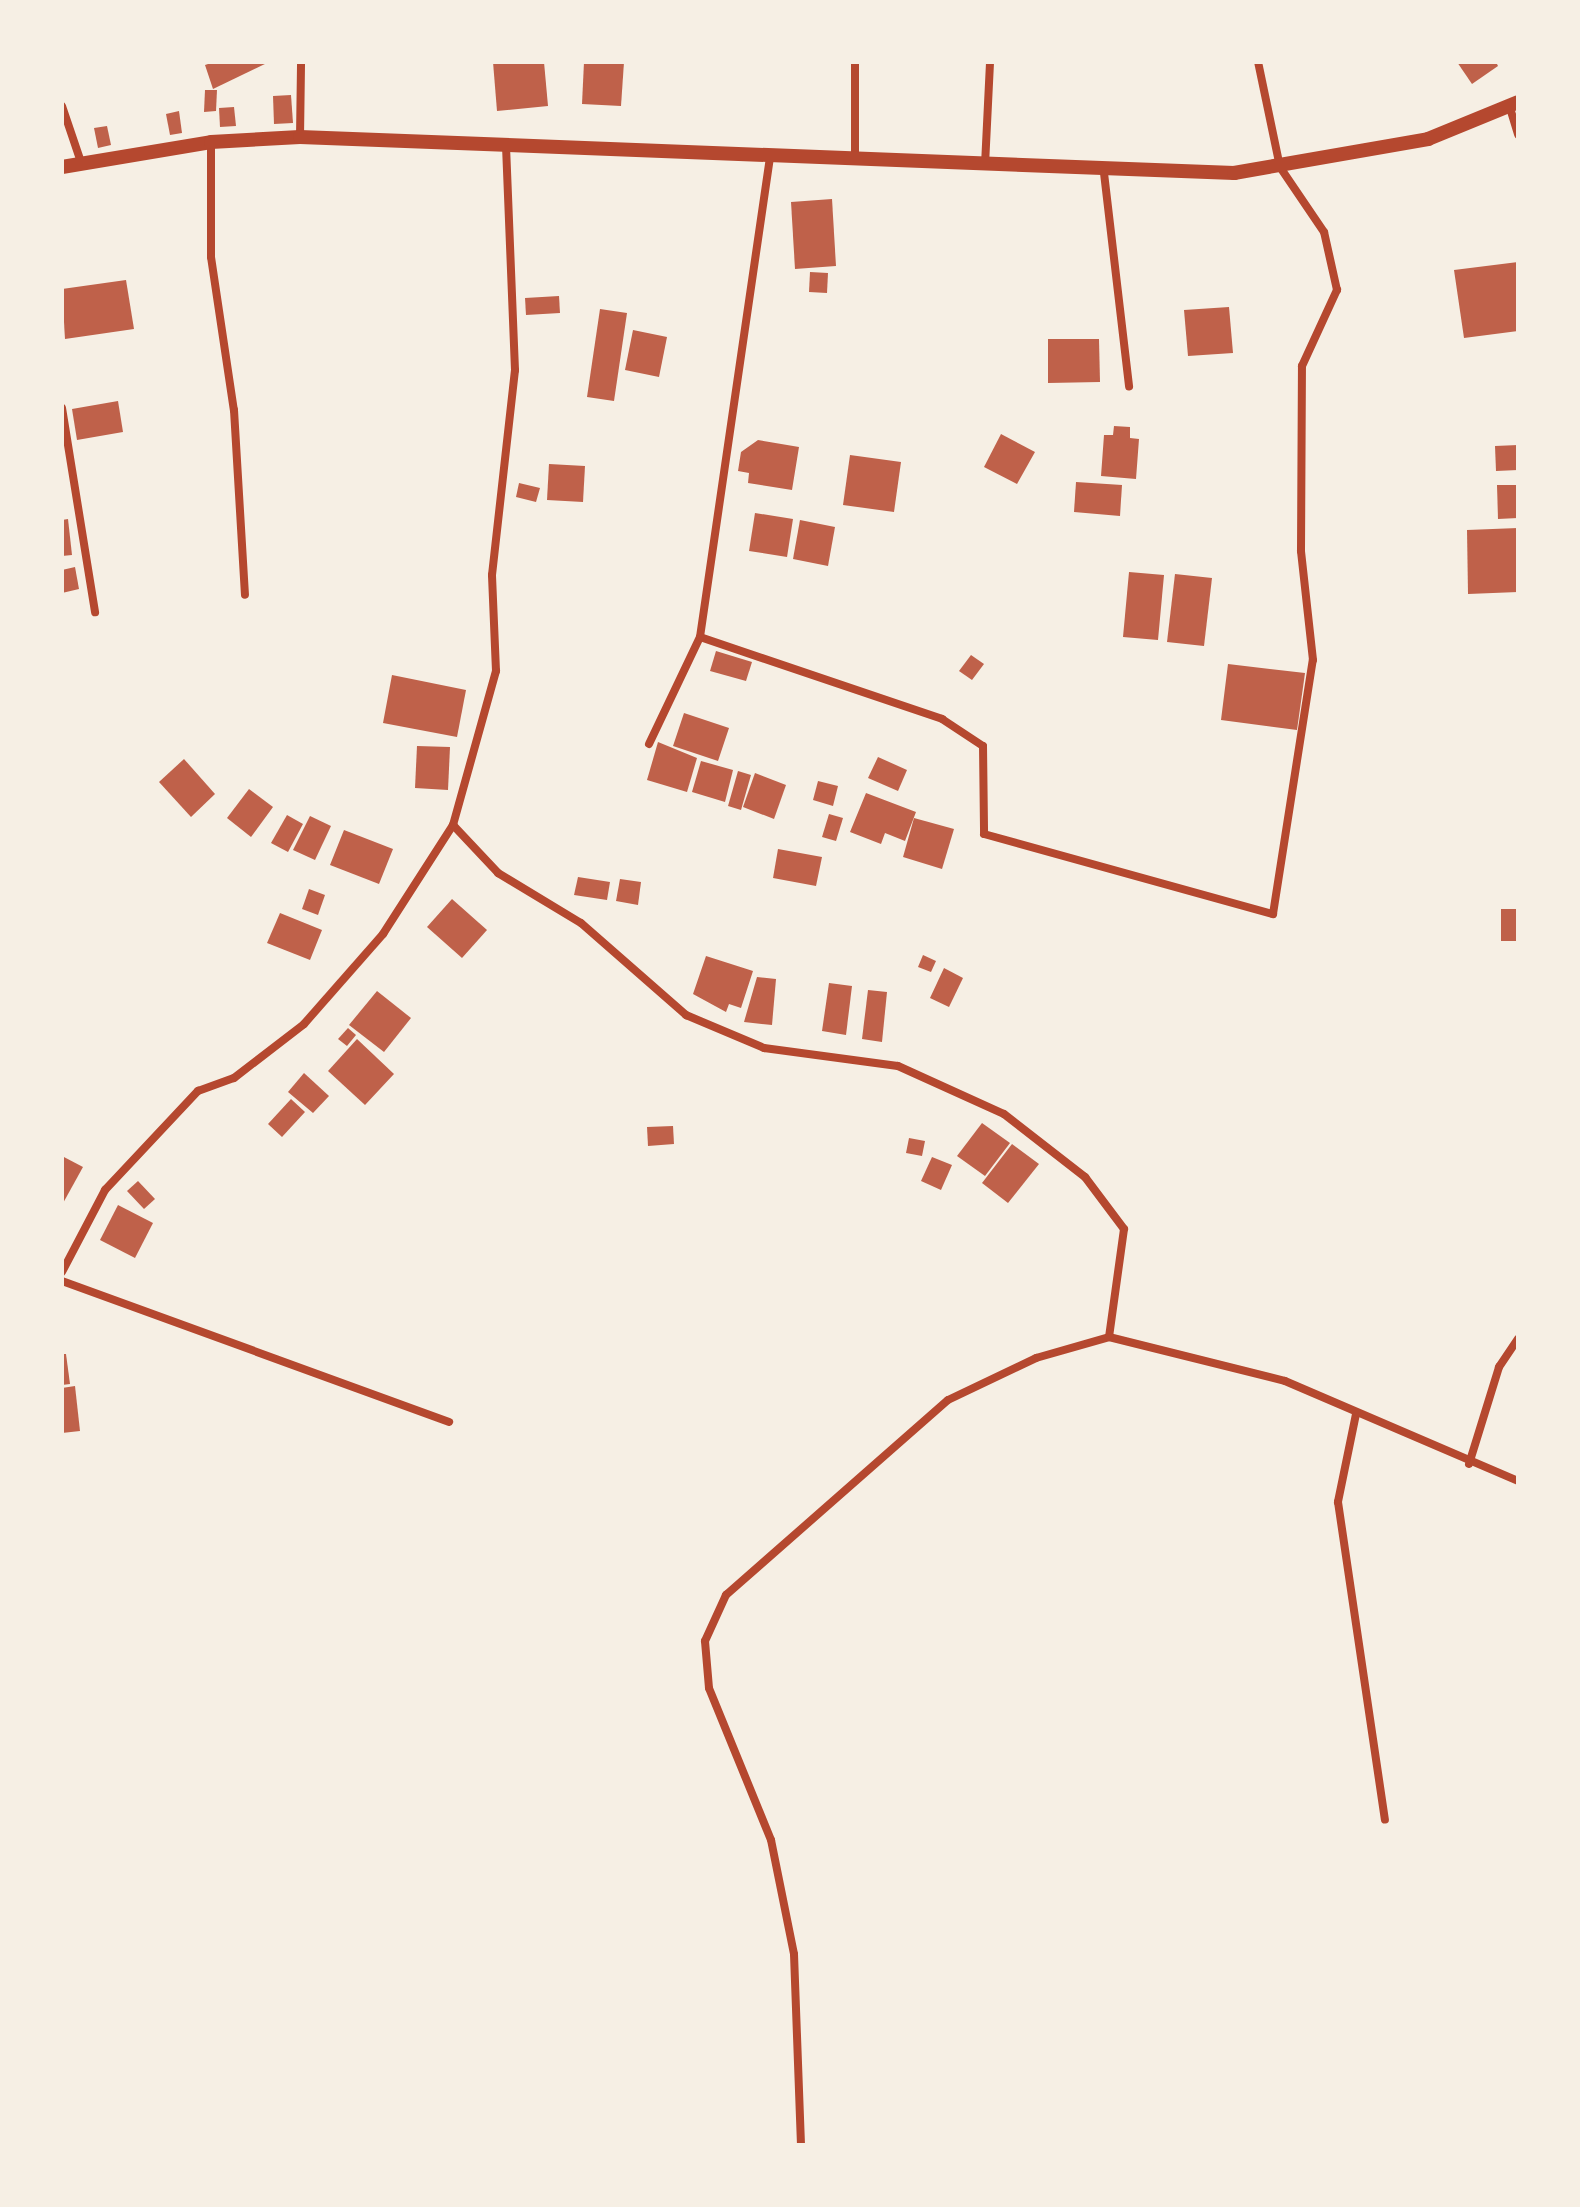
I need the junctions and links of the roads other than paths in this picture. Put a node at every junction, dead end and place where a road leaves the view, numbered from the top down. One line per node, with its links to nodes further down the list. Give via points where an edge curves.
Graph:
1 (301, 62): 8 (street)
2 (855, 62): 12 (street)
3 (990, 62): 16 (street)
4 (1258, 62): 15 (street)
5 (1514, 105): 7 (street); 15 (street, via 1428,139)
6 (62, 106): 13 (street)
7 (1518, 135)
8 (300, 137): 9 (street); 10 (street)
9 (211, 142): 13 (street); 20 (street, via 211,257 234,410)
10 (506, 147): 11 (street); 24 (street, via 515,370 492,575 496,671)
11 (770, 160): 12 (street); 22 (street)
12 (855, 161): 16 (street)
13 (81, 162): 14 (street)
14 (62, 167)
15 (1280, 167): 17 (street); 22 (street, via 1324,232 1337,290 1302,366 1301,551 1313,660 1273,914 984,834 983,746 942,719)
16 (985, 168): 17 (street)
17 (1104, 173): 18 (street)
18 (1129, 387)
19 (62, 408): 21 (street)
20 (245, 595)
21 (95, 612)
22 (700, 637): 23 (street)
23 (649, 744)
24 (453, 825): 25 (street, via 383,934 304,1024 234,1078 198,1091 105,1190); 27 (street, via 498,873 581,923 686,1015 764,1048 898,1066 1004,1114 1085,1177 1124,1229)
25 (62, 1272)
26 (62, 1281): 30 (street)
27 (1109, 1337): 29 (street, via 1285,1381); 34 (street, via 1036,1358 936,1409 726,1595 705,1641 709,1688 771,1840 794,1954)
28 (1518, 1339): 31 (street, via 1499,1367)
29 (1356, 1414): 31 (street); 33 (street, via 1338,1502)
30 (449, 1422)
31 (1469, 1464): 32 (street)
32 (1518, 1481)
33 (1385, 1820)
34 (801, 2145)

